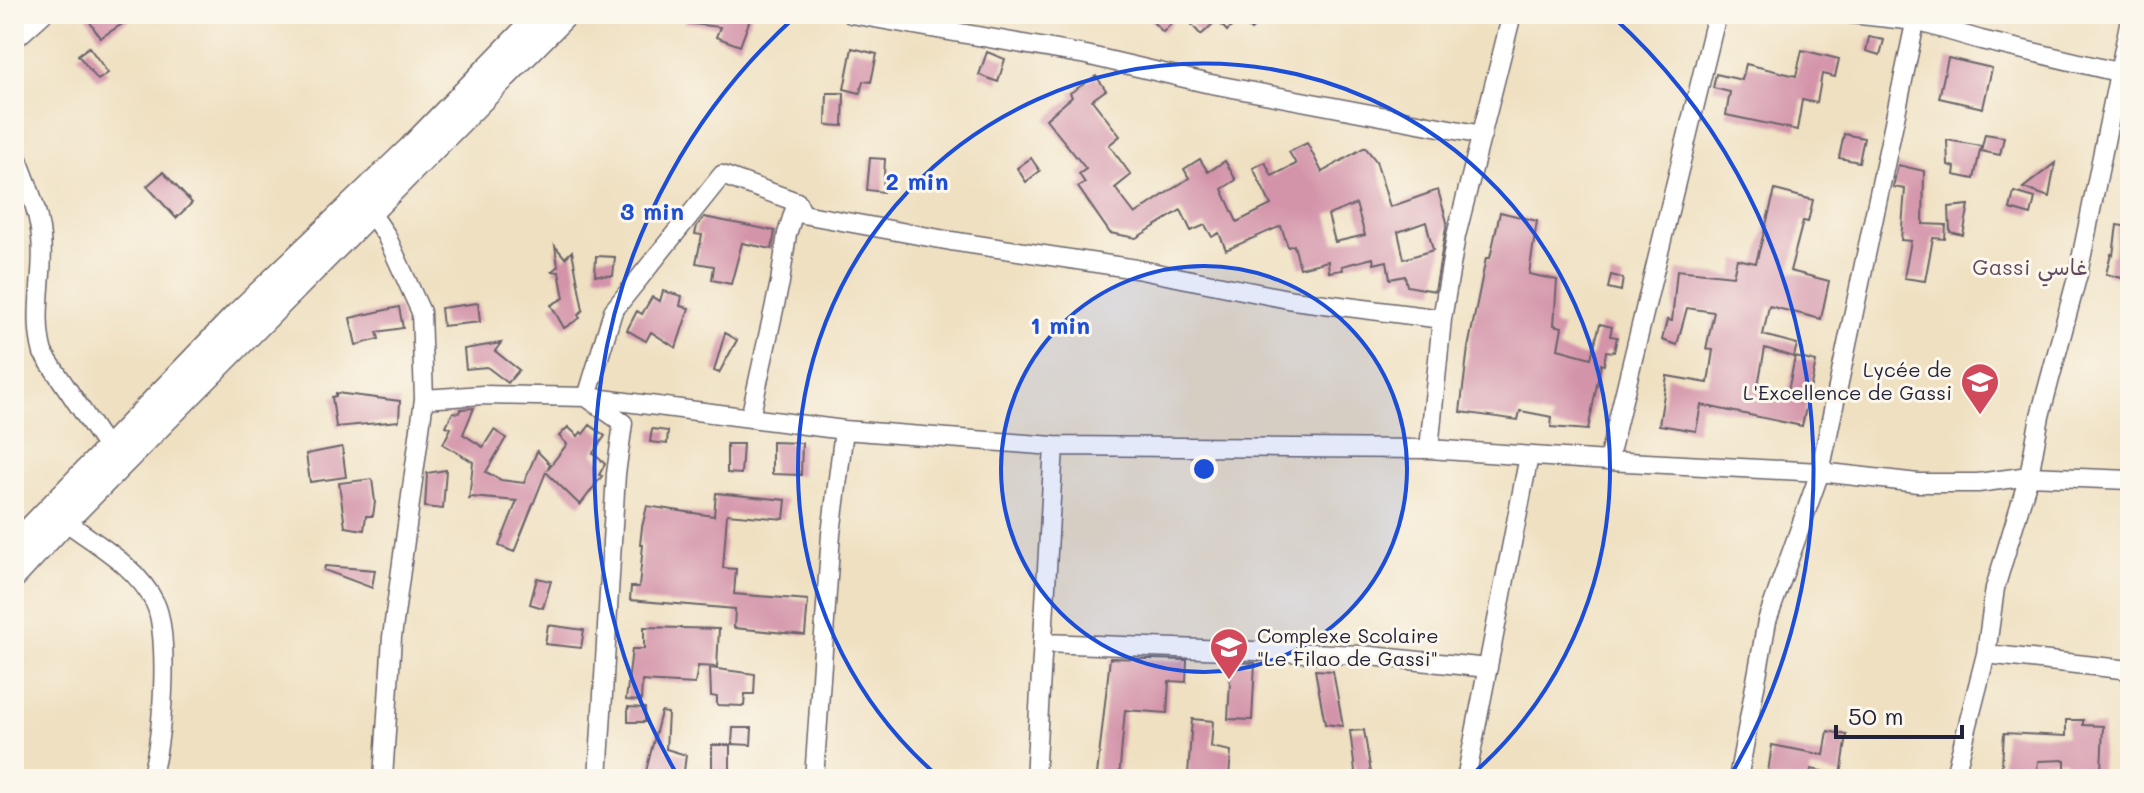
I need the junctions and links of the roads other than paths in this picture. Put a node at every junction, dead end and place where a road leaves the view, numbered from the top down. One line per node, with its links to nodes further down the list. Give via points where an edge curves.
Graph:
1 (43, 14): 10 (street)
2 (541, 14): 12 (main road)
3 (566, 14): 12 (main road)
4 (851, 14): 13 (street)
5 (1512, 14): 13 (street)
6 (1717, 14): 26 (street)
7 (1851, 14): 8 (street)
8 (1916, 18): 11 (street, via 1981,40); 27 (street)
9 (2130, 19): 11 (street)
10 (14, 40)
11 (2125, 73): 28 (street)
12 (469, 101): 16 (main road); 23 (main road, via 236,316)
13 (1482, 135): 17 (street)
14 (14, 148): 23 (street, via 40,224 38,335 43,353)
15 (797, 202): 17 (street, via 803,214 1293,300); 18 (street, via 722,175 613,311); 20 (street)
16 (371, 213): 19 (street, via 421,312); 30 (main road)
17 (1442, 319): 24 (street)
18 (587, 397): 19 (street); 20 (street); 39 (street, via 623,423)
19 (424, 399): 38 (street, via 392,637)
20 (750, 418): 21 (street)
21 (844, 430): 22 (street); 40 (street, via 831,534)
22 (1054, 446): 24 (street); 33 (street)
23 (108, 449): 31 (main road)
24 (1429, 449): 25 (street)
25 (1529, 456): 26 (street); 35 (street)
26 (1608, 461): 27 (street)
27 (1820, 472): 28 (street, via 1918,483); 43 (street, via 1767,621)
28 (2029, 476): 29 (street); 34 (street, via 1995,588)
29 (2130, 480)
30 (65, 521): 32 (main road); 37 (street, via 130,569 156,604 162,640 161,723)
31 (14, 546)
32 (14, 576)
33 (1044, 643): 35 (street, via 1361,655); 41 (street)
34 (1986, 654): 36 (street); 44 (street)
35 (1488, 668): 42 (street)
36 (2130, 670)
37 (150, 779)
38 (383, 779)
39 (598, 779)
40 (814, 779)
41 (1035, 779)
42 (1466, 779)
43 (1738, 779)
44 (1954, 779)

